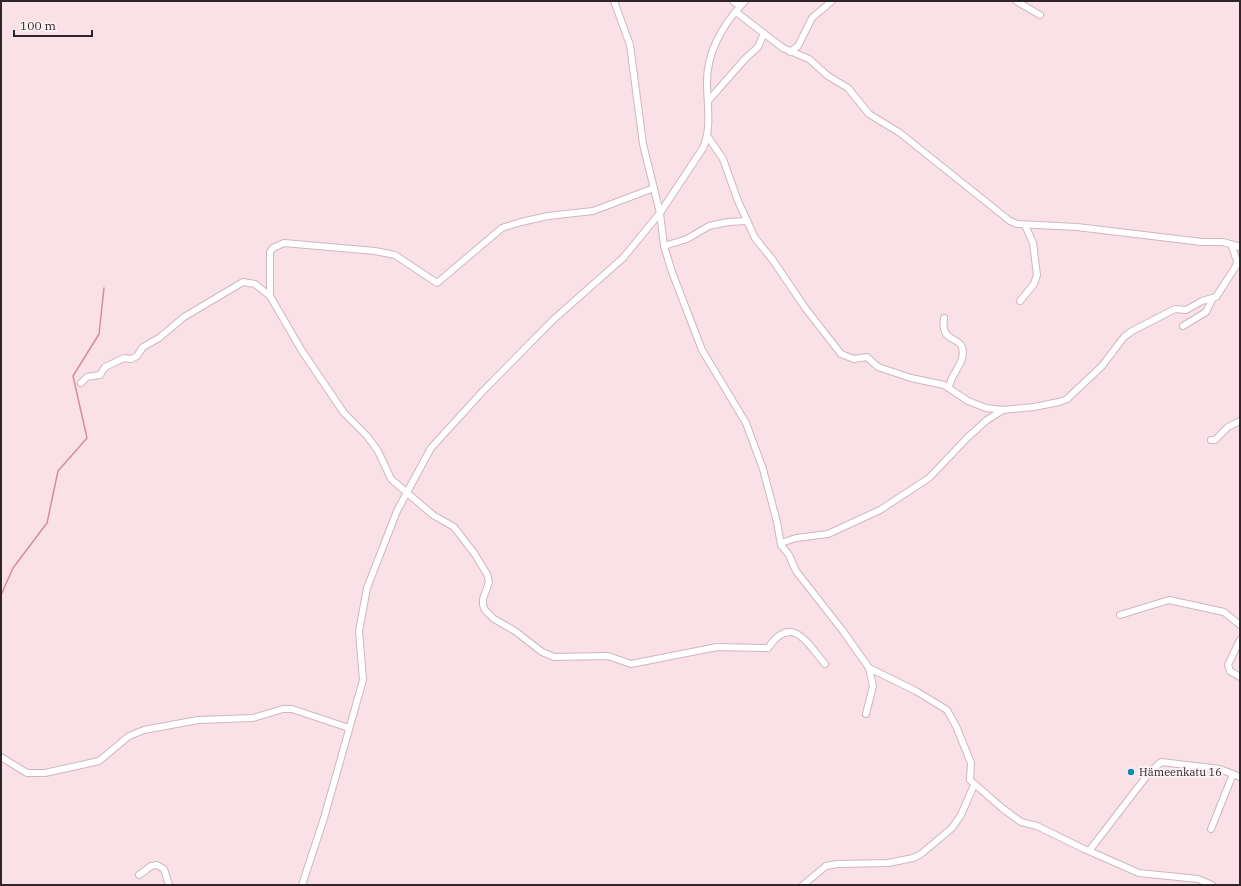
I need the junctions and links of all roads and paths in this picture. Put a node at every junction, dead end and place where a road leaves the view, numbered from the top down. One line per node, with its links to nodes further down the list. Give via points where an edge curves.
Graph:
1 (614, 1): 12 (street, via 630,45 643,144)
2 (733, 1): 6 (street)
3 (745, 1): 6 (street)
4 (832, 1): 9 (street, via 812,18 798,46)
5 (1016, 1): 7 (street)
6 (738, 9): 8 (street); 10 (street, via 719,37 710,58)
7 (1040, 15)
8 (764, 33): 9 (street); 10 (street, via 758,47)
9 (790, 52): 15 (street, via 809,59 828,76 848,88 869,114 900,133 1001,216)
10 (708, 101): 11 (street)
11 (708, 137): 13 (street); 14 (street, via 723,159)
12 (654, 188): 13 (street); 20 (street, via 593,211 548,216 502,228 437,283 394,255 284,243 270,252)
13 (660, 213): 17 (street); 30 (street, via 623,258 553,320 431,448)
14 (747, 221): 17 (street, via 709,226 686,239); 26 (street, via 755,238 840,354 854,359 867,357 878,367)
15 (1025, 225): 16 (street, via 1077,227 1194,242); 22 (street, via 1033,243 1038,275 1031,289)
16 (1231, 244): 18 (street); 19 (street, via 1237,261)
17 (664, 246): 31 (street, via 702,350 709,365 742,414 750,432 774,508)
18 (1240, 247)
19 (1237, 272): 21 (street)
20 (270, 296): 25 (street, via 255,284 243,282 184,317 159,338 143,347 137,356 131,359 124,358 105,367 100,374 87,377); 30 (street, via 302,351 344,413 367,436 386,464 391,479)
21 (1213, 298): 24 (street, via 1206,312); 27 (street, via 1202,300 1186,310 1175,309 1132,331 1124,337 1102,366 1068,399 1034,407)
22 (1020, 301)
23 (944, 318): 26 (street, via 944,330 948,337 960,343 963,350 961,362 951,376)
24 (1183, 326)
25 (80, 383)
26 (949, 388): 27 (street, via 968,401 986,408)
27 (1003, 410): 31 (street, via 968,437 929,478 880,510 828,534 796,538)
28 (1240, 421): 29 (street, via 1225,429 1215,440)
29 (1211, 440)
30 (406, 493): 35 (street, via 433,515 454,527 474,553 489,582 483,599 488,614 548,656 608,656 635,663 717,647 768,648 780,635 791,631 805,641); 39 (street, via 394,518 364,600 359,631 363,680)
31 (781, 544): 36 (street, via 796,572)
32 (1120, 616): 33 (street, via 1169,600 1224,612)
33 (1240, 625)
34 (1240, 640): 37 (street, via 1228,665 1230,671)
35 (825, 664)
36 (869, 668): 38 (street, via 873,686); 43 (street, via 916,691 947,710 971,763 970,780)
37 (1240, 677)
38 (866, 714)
39 (349, 728): 40 (street, via 283,709 253,718 198,720 144,730 129,736 99,761 45,773 27,773); 48 (street)
40 (1, 757)
41 (1233, 774): 42 (street); 44 (street); 45 (street, via 1220,768 1161,762 1149,773)
42 (1240, 778)
43 (974, 785): 45 (street, via 1021,822 1037,826); 49 (street, via 961,815 952,828 921,854 888,863 826,866)
44 (1211, 829)
45 (1090, 850): 50 (street, via 1139,873 1198,879)
46 (139, 875): 47 (street, via 151,866 157,865 164,870)
47 (169, 885)
48 (302, 885)
49 (803, 885)
50 (1212, 885)

